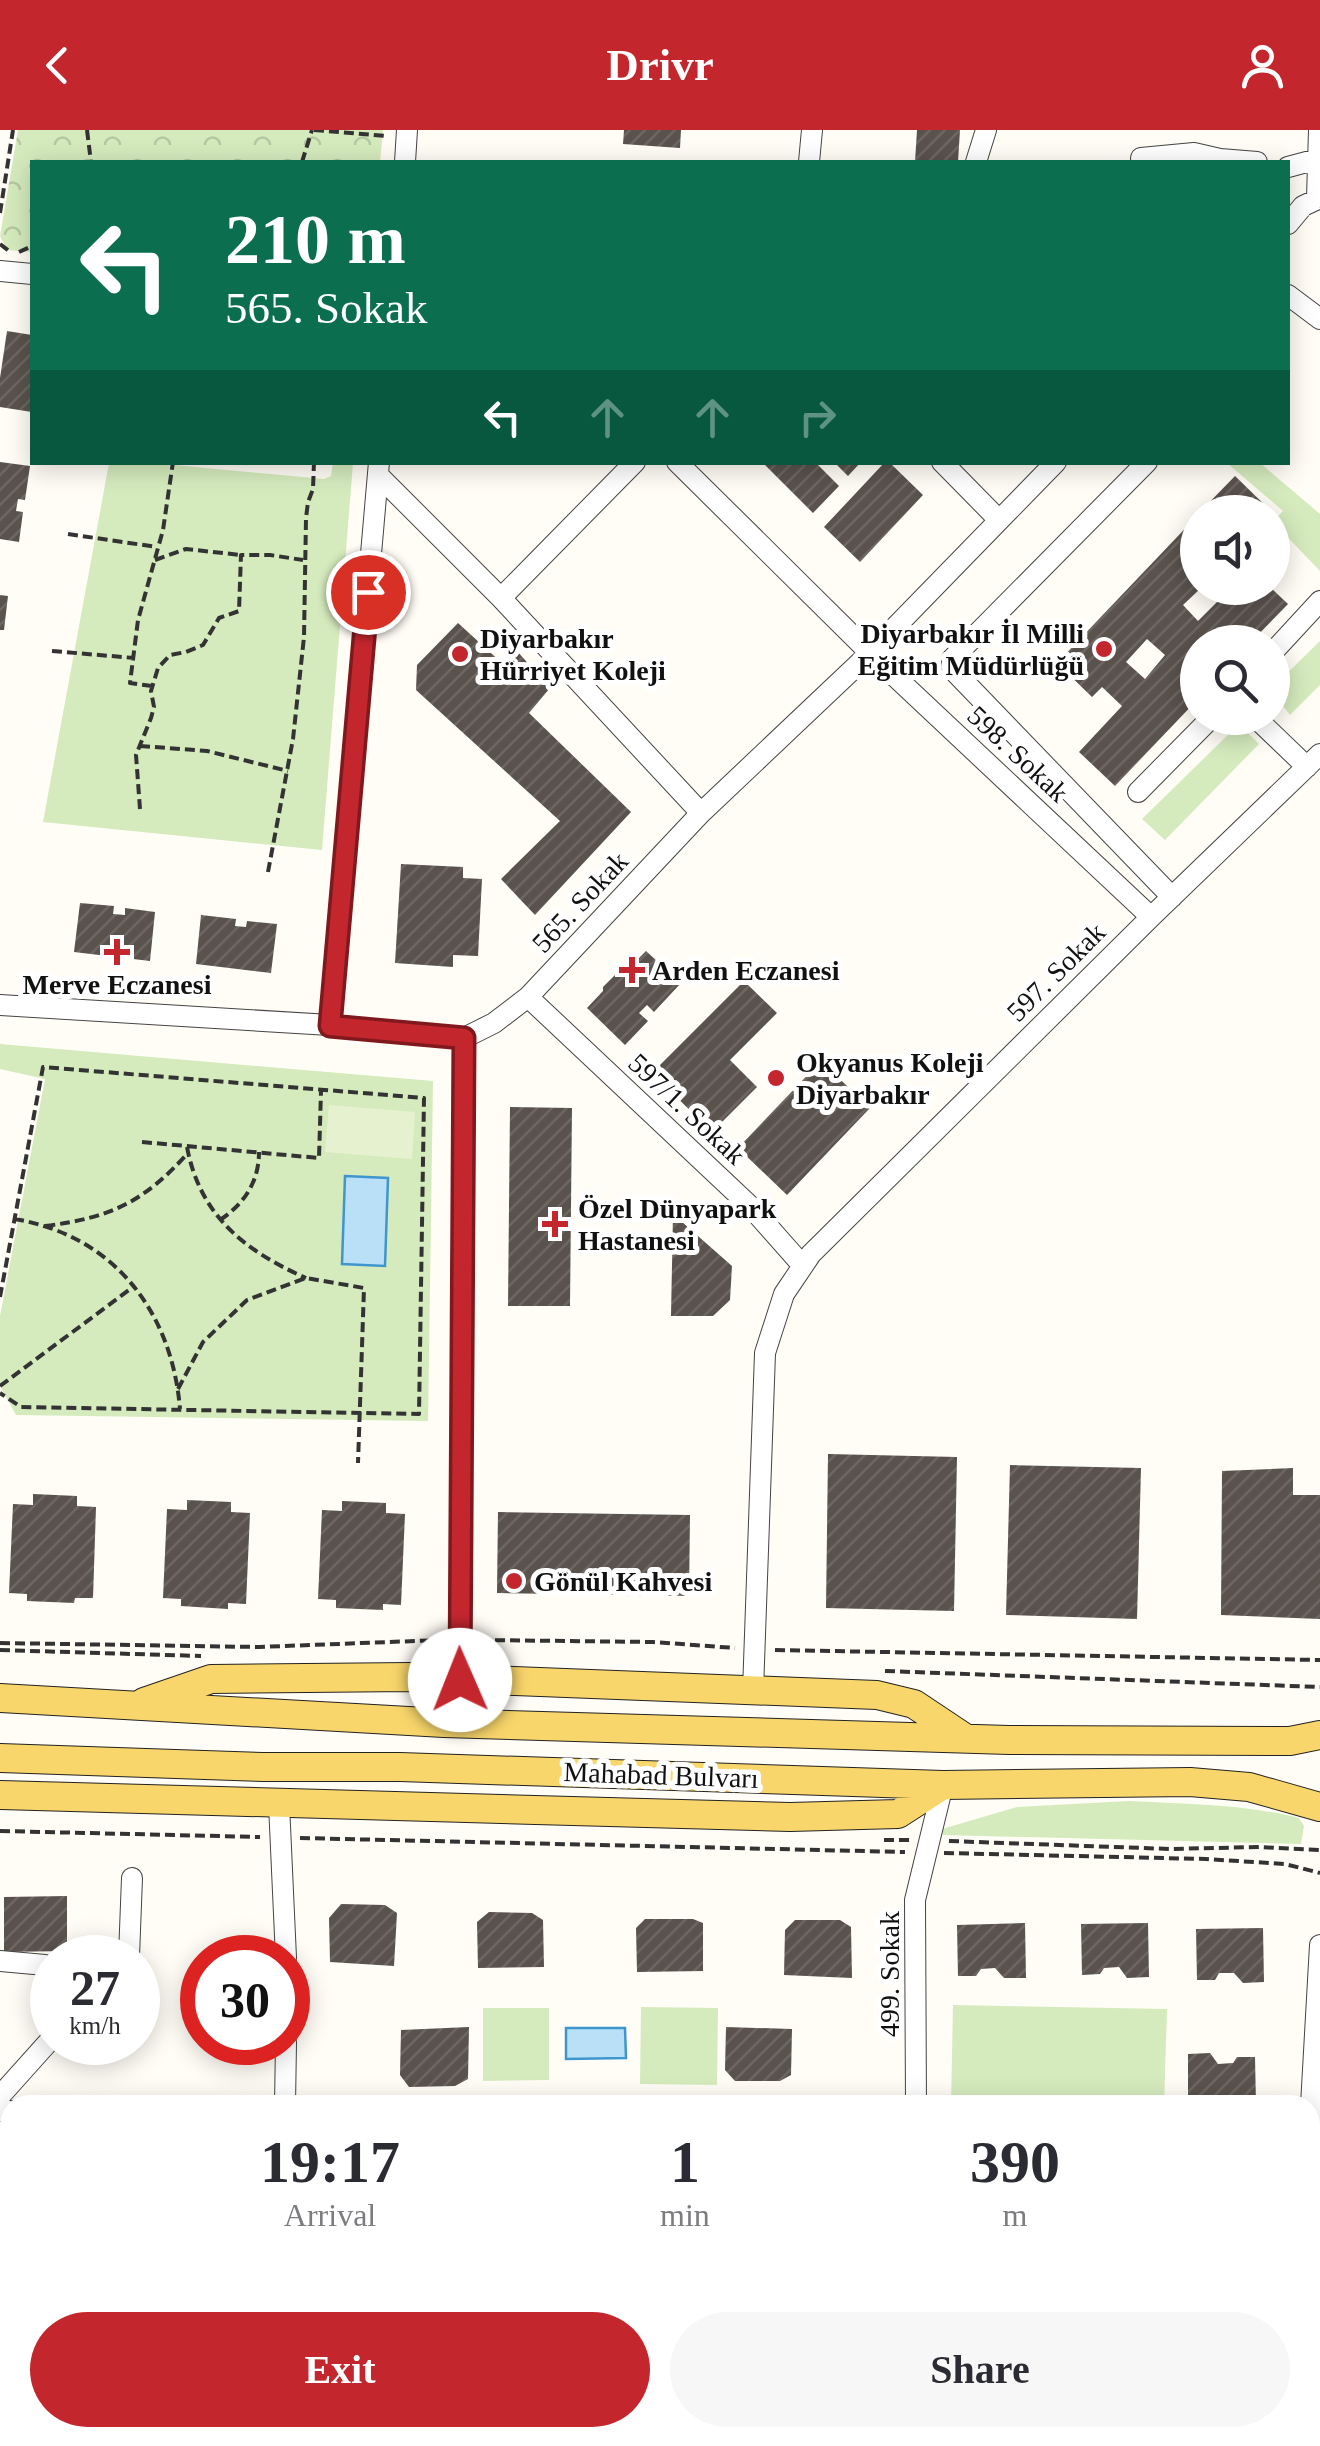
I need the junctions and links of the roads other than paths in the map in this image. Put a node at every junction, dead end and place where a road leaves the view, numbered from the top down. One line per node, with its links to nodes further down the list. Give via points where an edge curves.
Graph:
1 (408, 130): 7 (street)
2 (812, 130): 8 (street)
3 (986, 130): 9 (street)
4 (1319, 130): 6 (street)
5 (1141, 158): 10 (street, via 1194,153)
6 (1318, 159): 11 (street); 12 (street)
7 (404, 160)
8 (809, 160)
9 (977, 160)
10 (1232, 160)
11 (1290, 166)
12 (1318, 198): 13 (street)
13 (1290, 222)
14 (0, 270): 15 (street)
15 (30, 274)
16 (1290, 297): 17 (street)
17 (1320, 320)
18 (632, 465): 25 (street)
19 (680, 465): 28 (street, 598. Sokak)
20 (945, 465): 24 (street)
21 (1053, 465): 24 (street, 565. Sokak)
22 (1144, 465): 34 (street, via 952,659 952,669)
23 (378, 468): 25 (street); 38 (street)
24 (999, 520): 28 (street, 565. Sokak)
25 (501, 598): 33 (street)
26 (1320, 601): 27 (street)
27 (1290, 633)
28 (870, 652): 33 (street, 565. Sokak); 35 (street, 598. Sokak)
29 (1195, 735): 32 (street)
30 (1279, 735): 31 (street)
31 (1314, 761): 34 (street, 597. Sokak)
32 (1138, 792)
33 (701, 813): 36 (street, 565. Sokak)
34 (1172, 897): 35 (street, 597. Sokak)
35 (1151, 918): 40 (street, 597. Sokak)
36 (528, 997): 39 (street, 565. Sokak); 40 (street, 597/1. Sokak, via 749,1204)
37 (0, 1005): 38 (street)
38 (330, 1026): 39 (street)
39 (464, 1038): 41 (street)
40 (803, 1266): 42 (street, 597. Sokak, via 784,1294 765,1353)
41 (460, 1680): 42 (main road); 44 (main road, via 211,1680)
42 (753, 1691): 46 (main road, via 877,1695 914,1704)
43 (0, 1698): 44 (main road, Mahabad Bulvarı)
44 (130, 1706): 46 (main road, Mahabad Bulvarı)
45 (1320, 1735): 46 (main road, Mahabad Bulvarı, via 1290,1742)
46 (966, 1739)
47 (0, 1758): 48 (main road, Mahabad Bulvarı)
48 (943, 1785): 50 (main road, via 898,1814); 51 (main road, Mahabad Bulvarı, via 1190,1782 1248,1786); 62 (street, 499. Sokak, via 915,1900)
49 (0, 1794): 50 (main road)
50 (279, 1804): 54 (street)
51 (1320, 1807)
52 (132, 1878): 53 (street)
53 (131, 1935)
54 (285, 1935)
55 (1320, 1945): 63 (street)
56 (0, 1962): 57 (street)
57 (30, 1964)
58 (30, 2063): 60 (street)
59 (286, 2065): 61 (street)
60 (1, 2095)
61 (285, 2095)
62 (916, 2095)
63 (1312, 2095)

